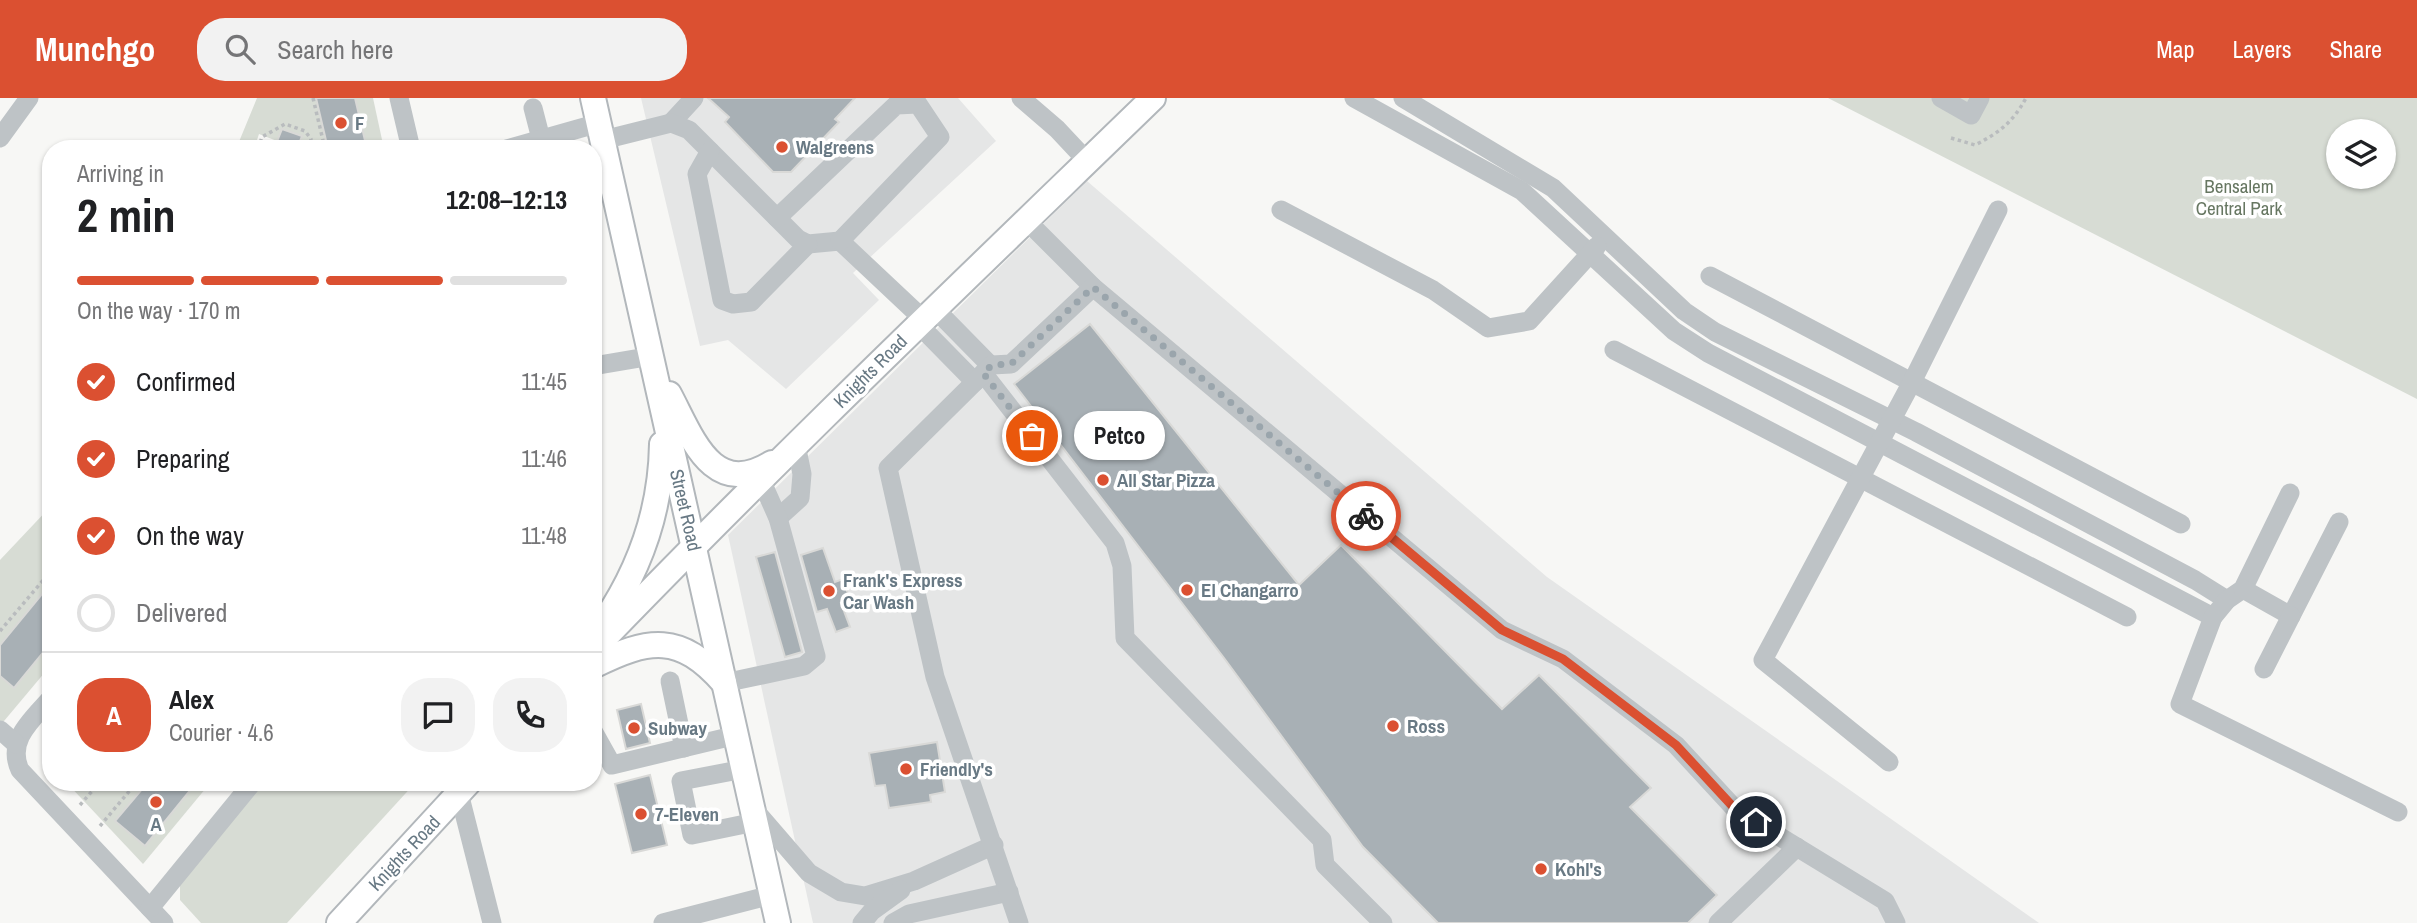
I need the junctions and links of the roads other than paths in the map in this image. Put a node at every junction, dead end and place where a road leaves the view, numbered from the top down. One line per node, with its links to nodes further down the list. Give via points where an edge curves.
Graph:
1 (29, 98): 15 (street)
2 (399, 98): 17 (street)
3 (593, 98): 14 (main road, Street Road)
4 (694, 98): 13 (street)
5 (1021, 98): 20 (street)
6 (1153, 98): 20 (main road, Knights Road)
7 (1354, 98): 28 (street, via 1522,191)
8 (1403, 98): 25 (street, via 1553,188)
9 (1941, 98): 10 (street, via 1971,115)
10 (1980, 98)
11 (916, 101): 23 (street, via 896,105); 26 (street, via 940,137)
12 (533, 108): 16 (street)
13 (671, 123): 14 (street); 19 (street, via 689,130)
14 (601, 131): 16 (street); 33 (main road, Street Road)
15 (0, 138)
16 (541, 139): 18 (street)
17 (409, 140)
18 (538, 140)
19 (710, 151): 23 (street); 27 (street, via 697,174 722,300 751,302)
20 (1087, 161): 24 (main road, Knights Road)
21 (1281, 210): 28 (street, via 1433,290 1488,328 1529,321)
22 (1998, 210): 36 (street)
23 (777, 218): 27 (street)
24 (1026, 220): 30 (street); 31 (main road, Knights Road)
25 (1604, 237): 28 (street); 38 (street, via 1684,311 1716,332)
26 (840, 241): 27 (street); 31 (street)
27 (808, 244)
28 (1590, 255): 39 (street, via 1674,331)
29 (1710, 276): 36 (street)
30 (1093, 287): 35 (street, via 1011,364); 73 (street, via 1502,630 1563,659 1676,745 1736,810)
31 (925, 317): 35 (street); 40 (main road, Knights Road)
32 (1614, 350): 42 (street)
33 (653, 361): 34 (street); 37 (main road, Street Road); 40 (main road, via 710,465 740,475 757,473)
34 (602, 365)
35 (983, 374): 72 (street, via 888,468 935,677); 86 (street, via 1115,543 1122,566 1125,638 1322,839 1325,864)
36 (1913, 380): 38 (street); 46 (street)
37 (661, 397): 47 (main road, Street Road); 53 (main road, via 661,478 655,510 622,595)
38 (1891, 420): 39 (street); 49 (street)
39 (1879, 443): 42 (street); 52 (street)
40 (792, 449): 41 (main road, Knights Road); 44 (street, via 802,474 800,498)
41 (761, 480): 44 (street); 47 (main road, Knights Road)
42 (1861, 480): 51 (street); 65 (street, via 1763,660)
43 (2290, 493): 48 (street)
44 (778, 518): 58 (street, via 816,656 804,666)
45 (2339, 522): 50 (street)
46 (2181, 524)
47 (694, 545): 54 (main road, Knights Road); 58 (main road, Street Road)
48 (2243, 589): 49 (street); 50 (street)
49 (2227, 600): 52 (street)
50 (2291, 616): 56 (street)
51 (2127, 617)
52 (2213, 617): 70 (street, via 2180,704)
53 (602, 625)
54 (602, 641)
55 (602, 662): 58 (main road, via 636,647 672,645 688,652)
56 (2264, 669)
57 (670, 681): 64 (street)
58 (724, 683): 61 (main road, Street Road)
59 (42, 709): 62 (street)
60 (0, 730): 62 (street)
61 (737, 735): 64 (street); 66 (main road, Street Road)
62 (16, 744): 77 (street, via 20,770)
63 (602, 747): 64 (street, via 612,765)
64 (684, 748)
65 (1889, 762)
66 (744, 769): 71 (main road, Street Road); 71 (street, via 681,781 692,835)
67 (246, 791): 77 (street)
68 (460, 791): 79 (main road, Knights Road)
69 (465, 791): 80 (street)
70 (2398, 812)
71 (753, 814): 74 (street, via 809,873 841,892 865,896); 76 (main road, Street Road)
72 (994, 845): 74 (street); 75 (street)
73 (1797, 847): 87 (street); 88 (street, via 1885,901)
74 (914, 881): 83 (street)
75 (1009, 892): 84 (street, via 909,914); 85 (street)
76 (771, 895): 81 (street); 82 (main road, Street Road)
77 (150, 908): 78 (street)
78 (164, 923)
79 (339, 923)
80 (492, 923)
81 (663, 923)
82 (778, 923)
83 (862, 923)
84 (893, 923)
85 (1019, 923)
86 (1383, 923)
87 (1718, 923)
88 (1896, 923)

